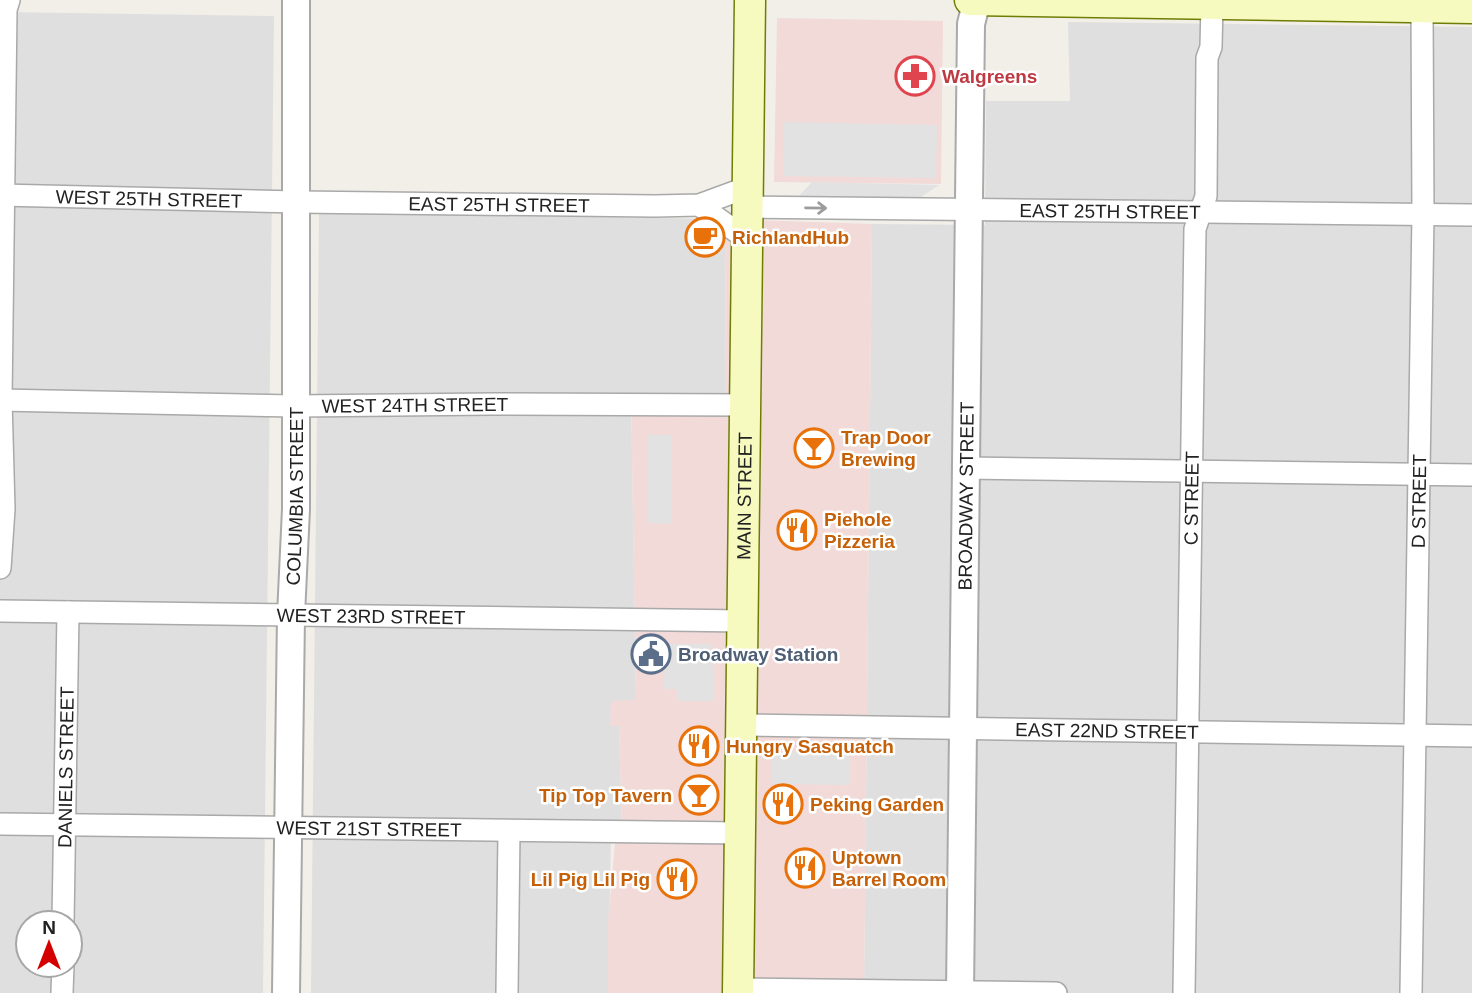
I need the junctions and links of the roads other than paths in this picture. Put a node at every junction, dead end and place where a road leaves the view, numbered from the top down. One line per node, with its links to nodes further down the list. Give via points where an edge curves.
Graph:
1 (9, 0): 9 (street)
2 (296, 0): 11 (street, COLUMBIA STREET)
3 (750, 0): 10 (main road, MAIN STREET)
4 (970, 0): 5 (main road)
5 (977, 0): 6 (main road); 13 (street, BROADWAY STREET, via 971,24)
6 (1212, 4): 7 (main road); 14 (street, C STREET, via 1206,196)
7 (1422, 8): 8 (main road); 15 (street, D STREET)
8 (1472, 8)
9 (1, 195): 11 (street, WEST 25TH STREET); 18 (street)
10 (748, 197): 12 (street, EAST 25TH STREET); 13 (street, EAST 25TH STREET, one-way to 13); 17 (main road, MAIN STREET)
11 (297, 202): 12 (street, EAST 25TH STREET); 20 (street, COLUMBIA STREET)
12 (699, 205): 17 (street)
13 (969, 209): 14 (street, EAST 25TH STREET); 21 (street, BROADWAY STREET)
14 (1200, 211): 15 (street, EAST 25TH STREET); 22 (street, C STREET, via 1195,229)
15 (1423, 214): 16 (street, EAST 25TH STREET); 23 (street, D STREET)
16 (1472, 215)
17 (748, 240): 19 (main road, MAIN STREET)
18 (1, 400): 20 (street, WEST 24TH STREET); 25 (street, via 4,509)
19 (746, 405): 20 (street, WEST 24TH STREET); 29 (main road, MAIN STREET)
20 (295, 406): 28 (street, COLUMBIA STREET)
21 (966, 468): 22 (street); 31 (street, BROADWAY STREET)
22 (1192, 471): 23 (street); 32 (street, C STREET)
23 (1419, 474): 24 (street); 33 (street, D STREET)
24 (1472, 475)
25 (0, 568)
26 (0, 611): 27 (street, WEST 23RD STREET)
27 (68, 612): 28 (street, WEST 23RD STREET); 36 (street, DANIELS STREET)
28 (291, 615): 29 (street, WEST 23RD STREET); 37 (street, COLUMBIA STREET)
29 (743, 621): 30 (main road, MAIN STREET)
30 (741, 725): 31 (street, EAST 22ND STREET); 39 (main road, MAIN STREET)
31 (963, 729): 32 (street, EAST 22ND STREET); 42 (street, BROADWAY STREET)
32 (1188, 732): 33 (street, EAST 22ND STREET); 46 (street, C STREET)
33 (1415, 735): 34 (street, EAST 22ND STREET); 47 (street, D STREET)
34 (1472, 736)
35 (0, 824): 36 (street, WEST 21ST STREET)
36 (63, 825): 37 (street, WEST 21ST STREET); 40 (street, DANIELS STREET)
37 (288, 826): 38 (street, WEST 21ST STREET); 43 (street, COLUMBIA STREET)
38 (509, 831): 39 (street, WEST 21ST STREET); 44 (street)
39 (740, 833): 41 (main road, MAIN STREET)
40 (63, 909)
41 (738, 991): 42 (street)
42 (960, 992): 45 (street)
43 (286, 993)
44 (507, 993)
45 (1056, 993)
46 (1184, 993)
47 (1411, 993)

